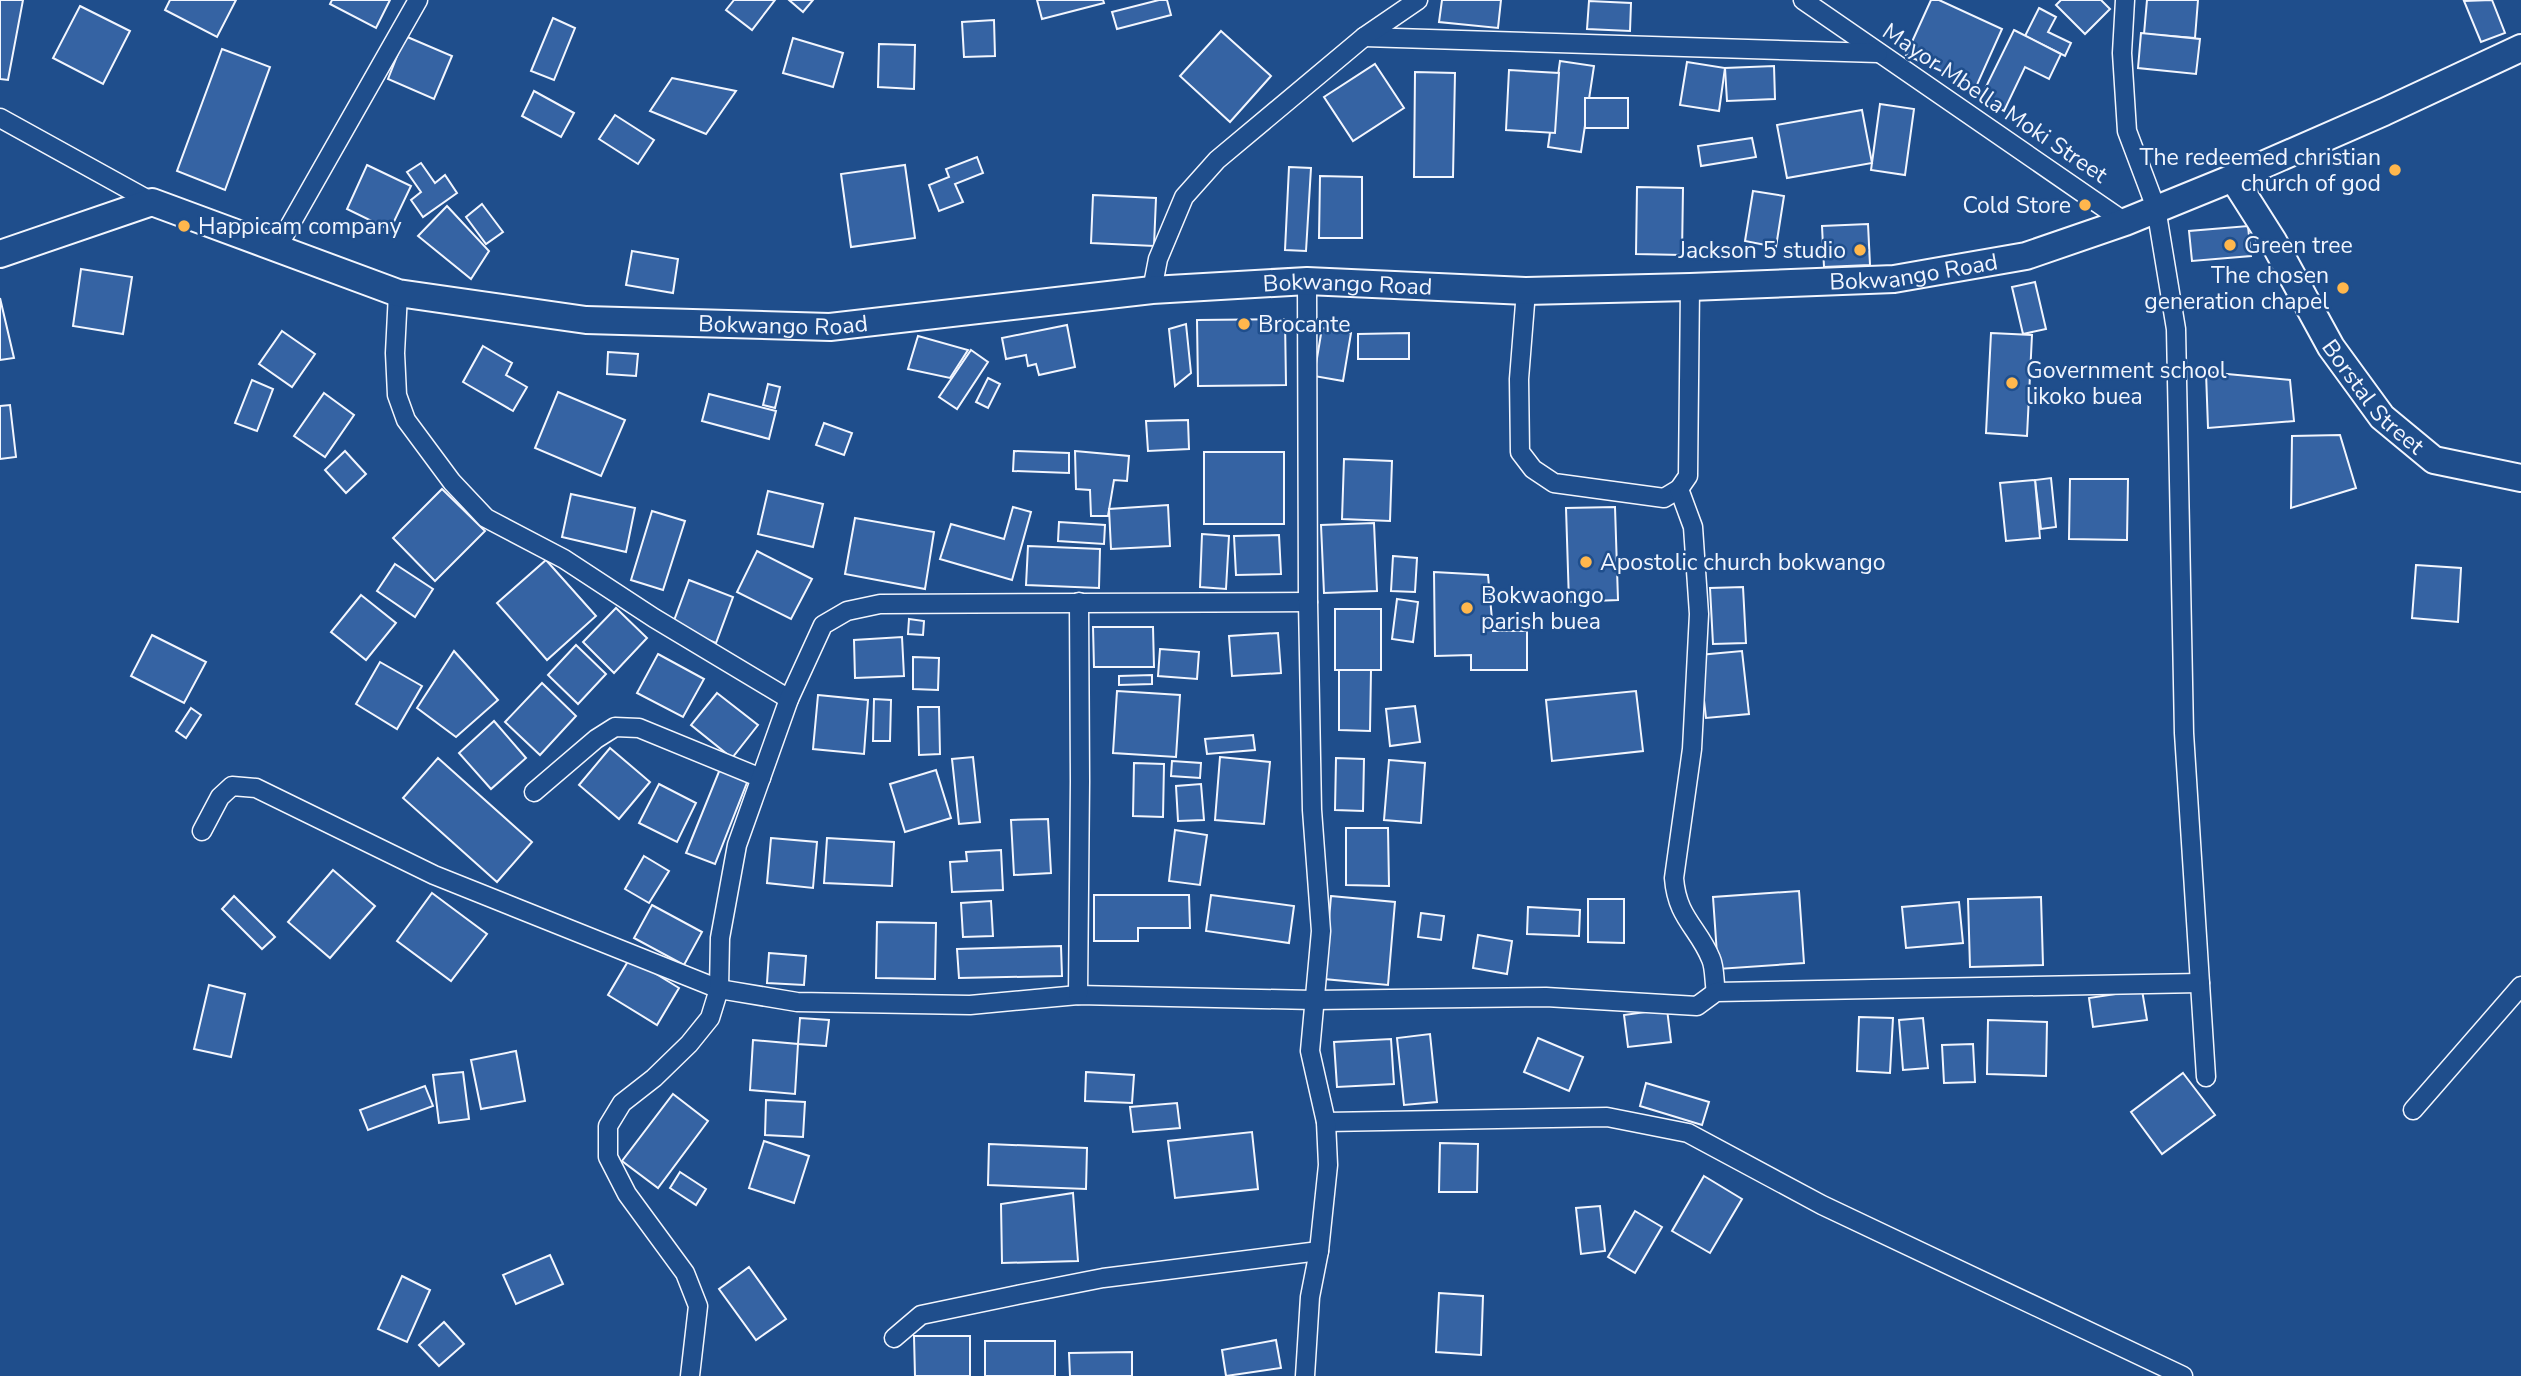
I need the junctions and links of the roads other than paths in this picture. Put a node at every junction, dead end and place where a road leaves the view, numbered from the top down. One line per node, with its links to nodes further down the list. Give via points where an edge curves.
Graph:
1 (418, 0): 13 (street)
2 (1418, 0): 5 (street)
3 (1803, 0): 7 (street, Mayor Mbella Moki Street)
4 (2125, 0): 11 (street, via 2122,53 2127,131)
5 (1364, 37): 7 (street); 17 (street, via 1217,160 1184,197 1158,259)
6 (2521, 48): 9 (street, Bokwango Road)
7 (1878, 53): 12 (street, Mayor Mbella Moki Street)
8 (0, 118): 10 (street)
9 (2234, 178): 11 (street, Bokwango Road); 20 (street, Borstal Street, via 2330,347 2382,417 2434,460)
10 (152, 202): 13 (street, Bokwango Road); 14 (street)
11 (2156, 208): 12 (street, Bokwango Road); 28 (street, via 2176,329 2184,733)
12 (2125, 222): 16 (street, Bokwango Road, via 2026,256 1894,279)
13 (277, 248): 19 (street, Bokwango Road)
14 (0, 254)
15 (1307, 281): 17 (street, Bokwango Road); 18 (street, Bokwango Road); 23 (street)
16 (1690, 287): 18 (street, Bokwango Road); 21 (street, via 1688,476)
17 (1152, 290): 19 (street, Bokwango Road, via 830,327 586,320)
18 (1526, 290): 21 (street, via 1519,391 1520,452 1526,461 1554,483 1664,498)
19 (398, 293): 24 (street, via 397,395 406,420 452,482 486,518 564,559)
20 (2521, 478)
21 (1679, 489): 31 (street, via 1693,527 1699,614 1692,749 1675,895 1711,959)
22 (1079, 602): 23 (street); 24 (street, via 880,604 847,611 822,625); 32 (street)
23 (1308, 602): 33 (street, via 1312,810 1321,931)
24 (789, 699): 25 (street)
25 (761, 778): 26 (street, via 639,728 615,727); 30 (street, via 737,845 720,938)
26 (534, 792)
27 (202, 831): 30 (street, via 220,797 232,786 256,788 435,875)
28 (2200, 983): 31 (street); 34 (street)
29 (2521, 986): 35 (street)
30 (719, 989): 32 (street, via 810,1003 970,1005); 39 (street, via 710,1018 654,1078 621,1103 608,1126 608,1157 627,1194 685,1273 698,1306)
31 (1716, 992): 33 (street, via 1697,1006 1546,997)
32 (1078, 995): 33 (street)
33 (1313, 1000): 36 (street, via 1310,1051)
34 (2206, 1077)
35 (2413, 1110)
36 (1326, 1122): 37 (street, via 1328,1165); 41 (street, via 1607,1117 1688,1133 1835,1211)
37 (1319, 1251): 38 (street, via 1102,1278 920,1315); 40 (street, via 1310,1297)
38 (894, 1338)
39 (690, 1376)
40 (1305, 1376)
41 (2183, 1376)

